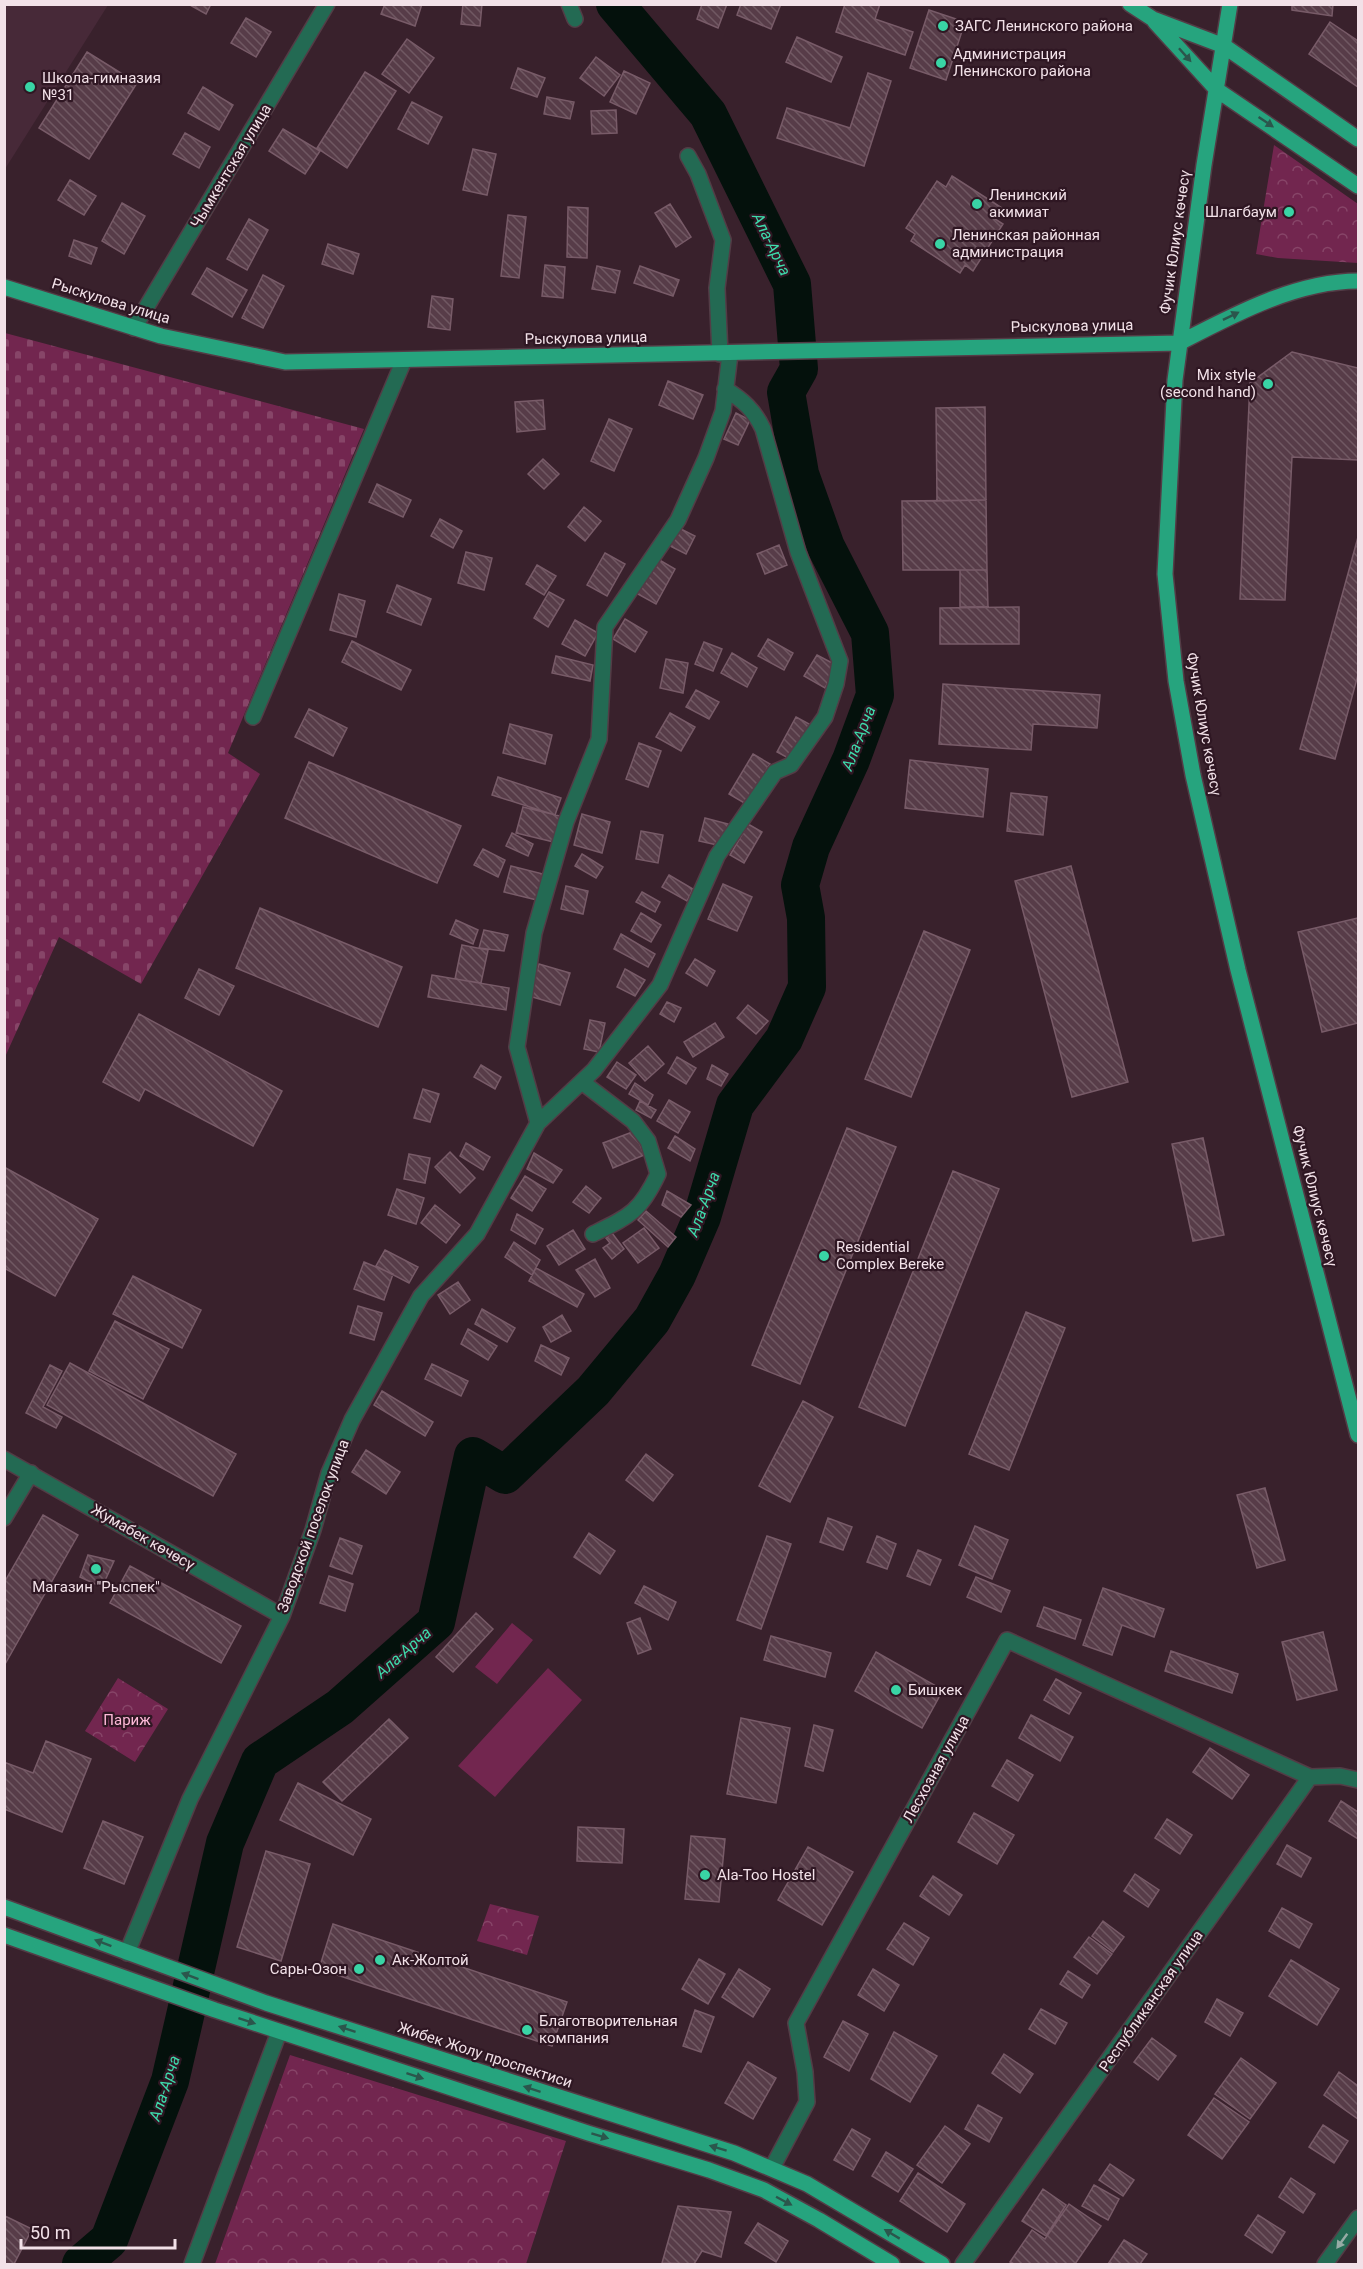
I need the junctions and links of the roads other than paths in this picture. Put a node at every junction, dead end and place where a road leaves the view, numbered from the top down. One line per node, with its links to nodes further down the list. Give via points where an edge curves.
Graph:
1 (327, 4): 12 (street, Чымкентская улица)
2 (1130, 4): 4 (main road)
3 (1230, 4): 5 (main road, Фучик Юлиус көчөсү)
4 (1153, 20): 5 (main road); 6 (main road, one-way to 6)
5 (1224, 46): 6 (main road, Фучик Юлиус көчөсү); 7 (main road)
6 (1217, 90): 9 (main road, one-way to 9); 13 (main road, Фучик Юлиус көчөсү)
7 (1359, 140)
8 (688, 156): 14 (street, via 723,240 717,288)
9 (1359, 186)
10 (1359, 281): 13 (main road, one-way to 10, via 1263,302 1323,284)
11 (4, 287): 12 (main road, Рыскулова улица)
12 (134, 328): 15 (main road, Рыскулова улица, via 285,362)
13 (1179, 343): 14 (main road, Рыскулова улица); 21 (main road, Фучик Юлиус көчөсү, via 1165,574 1176,681 1193,775 1238,970)
14 (725, 354): 15 (main road, Рыскулова улица); 16 (street)
15 (404, 360): 17 (street)
16 (725, 389): 18 (street, Заводской поселок улица, via 744,400 760,423 798,552 840,662 836,684 825,717 791,765 775,772 717,856 660,985); 19 (street, via 723,411 678,520 605,627 599,739 566,822 534,933 518,1047)
17 (253, 717)
18 (582, 1082): 19 (street, Заводской поселок улица); 20 (street, via 633,1121 648,1141 658,1174 647,1198 631,1216)
19 (538, 1123): 25 (street, Заводской поселок улица, via 477,1234 421,1296 352,1420 329,1473)
20 (593, 1234)
21 (1359, 1435)
22 (4, 1459): 23 (street, Жумабек көчөсү)
23 (31, 1473): 24 (street); 25 (street, Жумабек көчөсү)
24 (4, 1518)
25 (282, 1616): 30 (street, Заводской поселок улица, via 190,1799)
26 (1310, 1777): 27 (street); 32 (street, Лесхозная улица, via 1007,1640 796,2024 807,2102); 37 (street, Республиканская улица)
27 (1359, 1780)
28 (4, 1906): 30 (main road, Жибек Жолу проспектиси, one-way to 28)
29 (4, 1935): 31 (main road, one-way to 31)
30 (127, 1953): 32 (main road, Жибек Жолу проспектиси, one-way to 30, via 277,2007)
31 (279, 2031): 34 (street); 35 (main road, one-way to 35, via 753,2186 819,2220)
32 (772, 2168): 36 (main road, Жибек Жолу проспектиси, one-way to 32, via 855,2211)
33 (1359, 2218): 38 (street, one-way to 38)
34 (192, 2265)
35 (892, 2265)
36 (942, 2265)
37 (963, 2265)
38 (1325, 2265)

